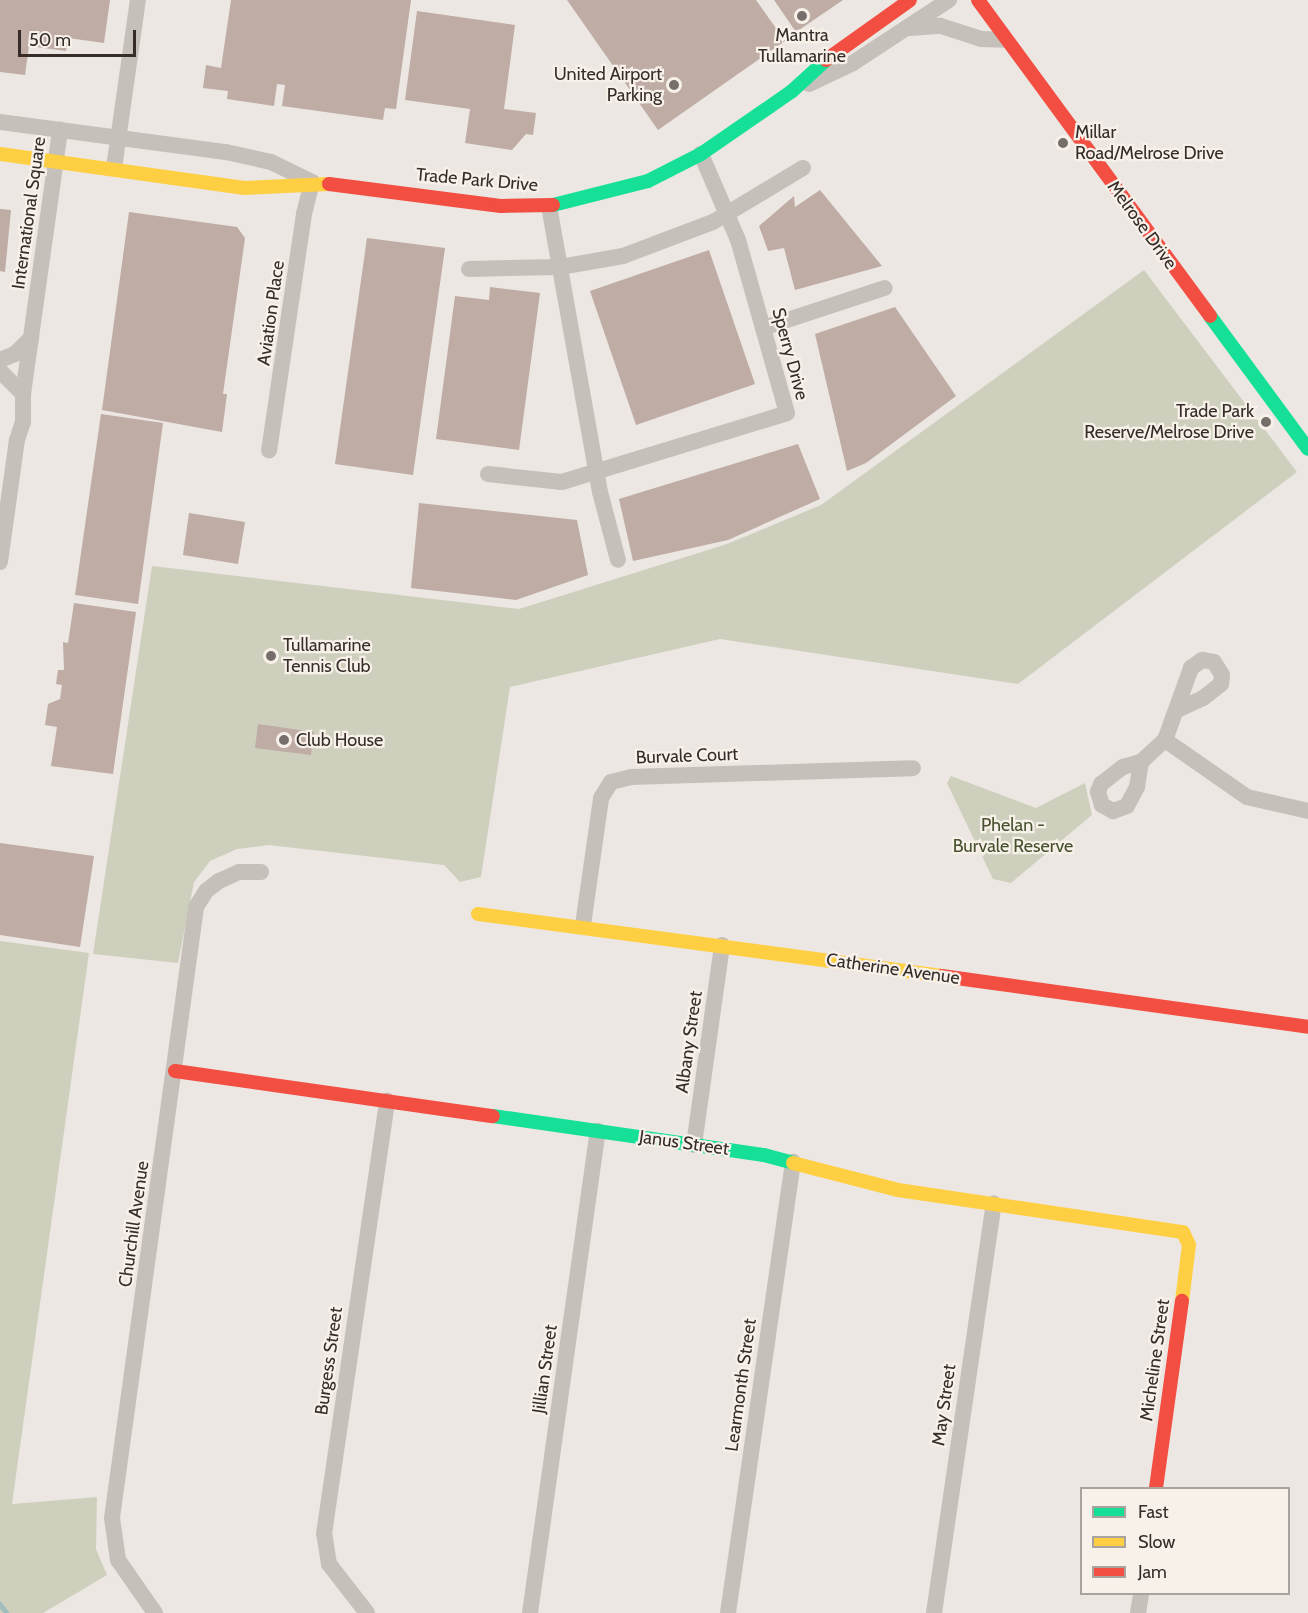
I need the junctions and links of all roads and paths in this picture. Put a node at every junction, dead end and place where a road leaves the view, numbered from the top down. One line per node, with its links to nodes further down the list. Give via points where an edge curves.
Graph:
1 (138, 0): 11 (street)
2 (910, 0): 5 (street, Trade Park Drive)
3 (949, 0): 6 (street, Trade Park Drive)
4 (978, 0): 7 (street, Melrose Drive)
5 (896, 6): 8 (street, Trade Park Drive, via 835,52)
6 (906, 28): 7 (street, via 941,26 981,39); 8 (street, Trade Park Drive, via 853,63)
7 (1005, 40): 28 (street, Melrose Drive)
8 (791, 92): 13 (street, Trade Park Drive)
9 (0, 122): 10 (street, Trade Park Drive)
10 (60, 130): 11 (street, Trade Park Drive); 14 (street, International Square)
11 (118, 137): 15 (street); 17 (street, Trade Park Drive, via 271,162)
12 (0, 154): 14 (street, Trade Park Drive)
13 (700, 154): 18 (street, Trade Park Drive, via 648,181); 19 (street, Sperry Drive)
14 (56, 160): 15 (street, Trade Park Drive); 24 (street, International Square)
15 (114, 168): 17 (street, Trade Park Drive, via 245,188 282,188)
16 (803, 168): 19 (street)
17 (312, 182): 18 (street, Trade Park Drive, via 501,206); 29 (street, Aviation Place)
18 (549, 206): 20 (street)
19 (727, 215): 20 (street, via 668,242 623,256); 23 (street, Sperry Drive)
20 (560, 267): 21 (street); 30 (street)
21 (469, 268)
22 (885, 288): 23 (street)
23 (763, 328): 30 (street, Sperry Drive, via 787,413)
24 (31, 338): 25 (street, via 15,354); 27 (street, International Square)
25 (0, 360)
26 (0, 371): 27 (street)
27 (24, 394): 33 (street, International Square, via 24,422 17,440)
28 (1308, 449)
29 (269, 450)
30 (598, 472): 31 (street, Sperry Drive, via 562,482); 32 (street)
31 (488, 474)
32 (618, 560)
33 (0, 562)
34 (1179, 709): 35 (street)
35 (1165, 740): 36 (street); 38 (street, via 1247,797)
36 (1141, 762)
37 (913, 768): 41 (street, Burvale Court, via 631,777 611,782 601,798)
38 (1308, 811)
39 (261, 872): 44 (street, Churchill Avenue, via 239,872 219,881 206,891 196,907)
40 (478, 914): 41 (street, Catherine Avenue)
41 (583, 925): 42 (street, Catherine Avenue)
42 (722, 945): 43 (street, Catherine Avenue); 47 (street, Albany Street)
43 (1308, 1027)
44 (175, 1071): 45 (street, Janus Street); 53 (street, Churchill Avenue, via 111,1529 123,1570)
45 (387, 1101): 46 (street, Janus Street); 54 (street, Burgess Street, via 324,1534 330,1564)
46 (598, 1131): 47 (street, Janus Street); 56 (street, Jillian Street)
47 (694, 1144): 48 (street, Janus Street)
48 (793, 1162): 49 (street, Janus Street, via 898,1190); 58 (street, Learmonth Street)
49 (994, 1203): 50 (street, Janus Street, via 1175,1230); 59 (street, May Street)
50 (1187, 1237): 51 (street, Micheline Street, via 1188,1261)
51 (1156, 1487)
52 (1141, 1595): 60 (street)
53 (155, 1613)
54 (367, 1613)
55 (523, 1613): 56 (street)
56 (530, 1613): 57 (street)
57 (537, 1613)
58 (728, 1613)
59 (933, 1613)
60 (1138, 1613)

